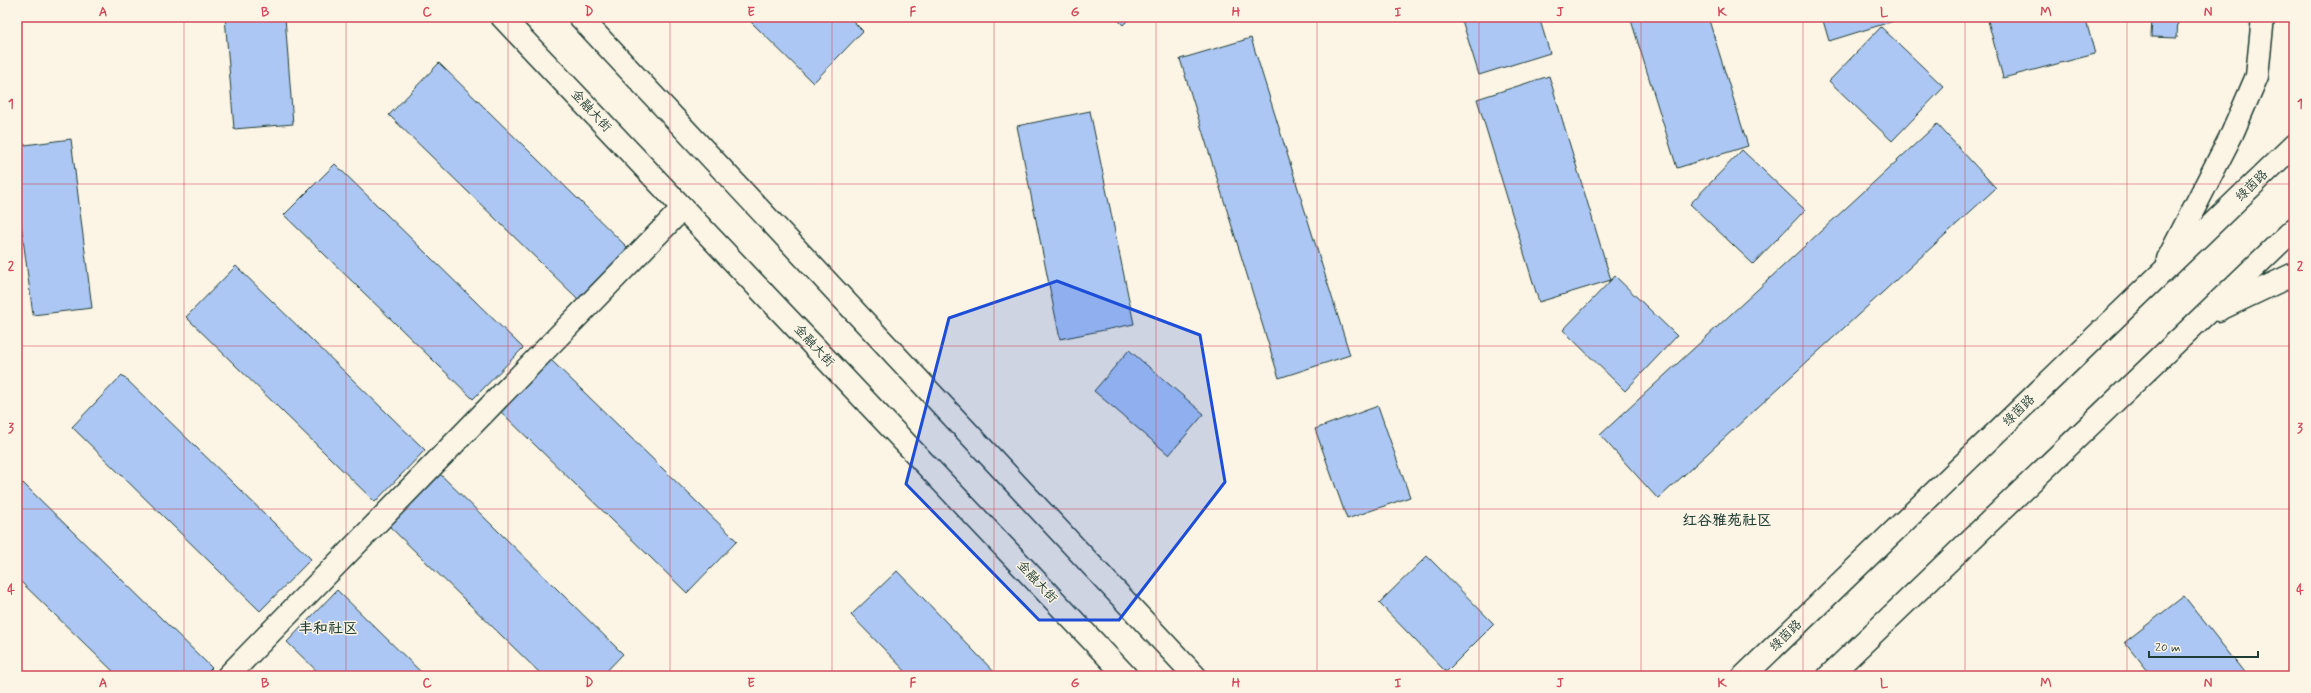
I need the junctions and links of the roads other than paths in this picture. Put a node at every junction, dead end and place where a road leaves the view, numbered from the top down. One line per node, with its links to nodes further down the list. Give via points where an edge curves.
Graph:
1 (502, 17): 5 (street, 金融大街)
2 (580, 17): 12 (street)
3 (2263, 17): 8 (street, via 2257,76 2232,134)
4 (2294, 145): 8 (street, 绿茵路)
5 (683, 208): 10 (street); 11 (street, 金融大街)
6 (2294, 229): 9 (street)
7 (2294, 274): 9 (street)
8 (2160, 275): 13 (street, 绿茵路)
9 (2201, 319): 14 (street)
10 (228, 676)
11 (1126, 676)
12 (1195, 676)
13 (1744, 676)
14 (1829, 676)

